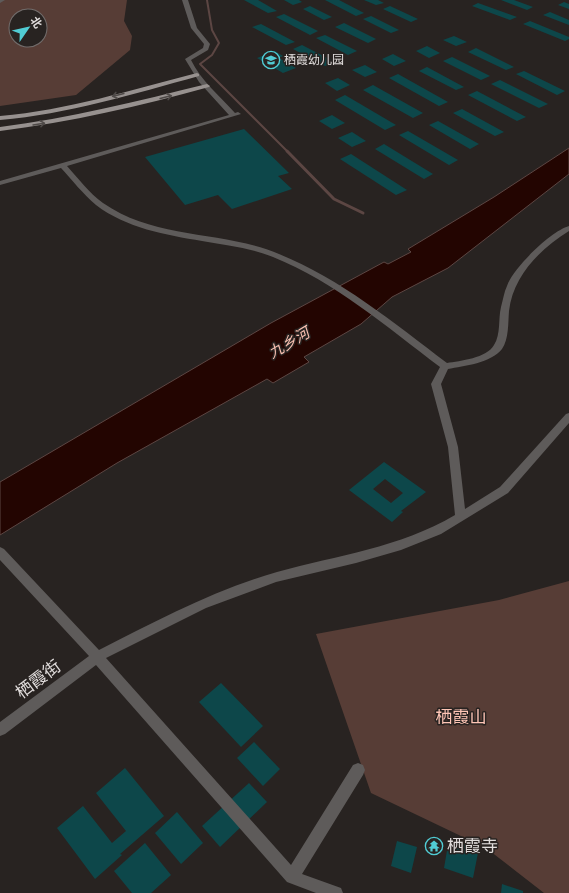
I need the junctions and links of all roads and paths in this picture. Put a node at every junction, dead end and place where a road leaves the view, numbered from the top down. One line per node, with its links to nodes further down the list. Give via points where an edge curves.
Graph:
1 (185, 0): 2 (street, via 194,28 207,44 206,49 188,59)
2 (197, 75): 3 (street); 4 (main road, one-way to 4, via 84,104)
3 (207, 86): 5 (main road, one-way to 3, via 95,114); 6 (street, via 236,115)
4 (0, 118)
5 (0, 129)
6 (62, 165): 7 (street); 9 (street, via 100,204 133,222 166,233 233,244 274,255 307,269 393,327)
7 (0, 183)
8 (569, 228): 9 (street, via 549,240 531,258 511,285 498,348 472,362)
9 (445, 366): 11 (street, via 436,384 453,447)
10 (569, 417): 11 (street, 栖霞街, via 504,490)
11 (461, 517): 13 (street, 栖霞街, via 437,531 401,546 276,577 202,604)
12 (0, 552): 13 (street)
13 (97, 657): 14 (street, 栖霞街); 16 (street)
14 (0, 730)
15 (358, 770): 16 (street)
16 (292, 877): 17 (street)
17 (336, 893)

